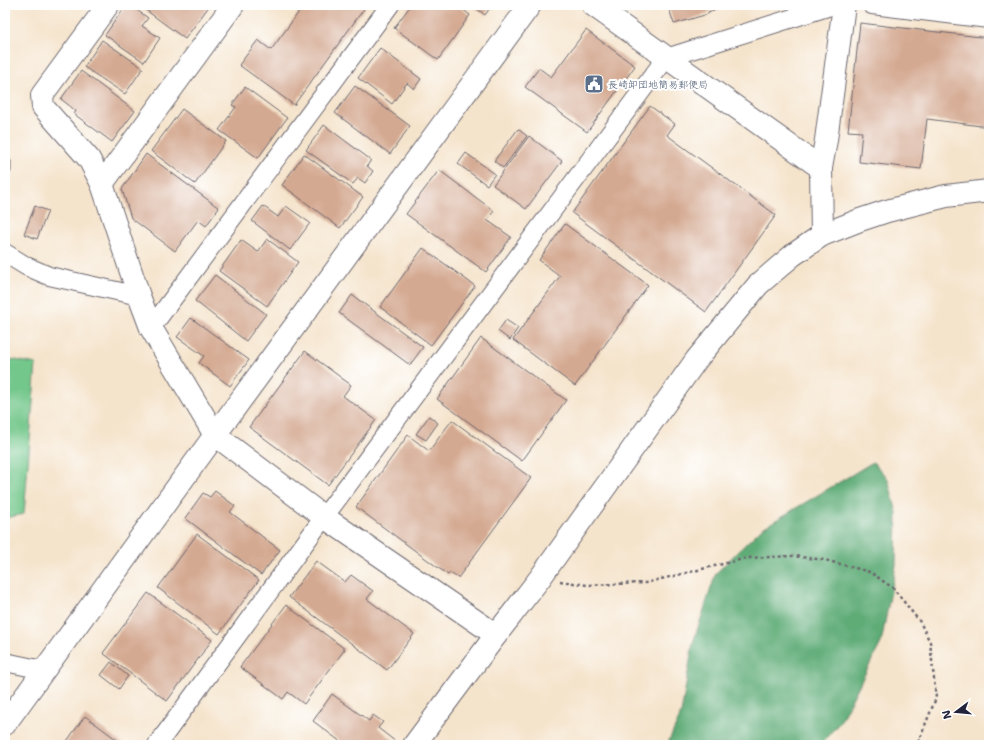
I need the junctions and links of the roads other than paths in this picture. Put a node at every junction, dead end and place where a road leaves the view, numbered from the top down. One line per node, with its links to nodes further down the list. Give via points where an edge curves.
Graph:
1 (108, 5): 12 (street, via 42,95 42,107 89,159)
2 (233, 5): 12 (street)
3 (390, 5): 17 (street)
4 (530, 5): 18 (street)
5 (593, 5): 10 (street)
6 (834, 5): 10 (street)
7 (844, 5): 11 (street)
8 (872, 5): 9 (street)
9 (989, 19)
10 (666, 58): 11 (street); 19 (street)
11 (821, 168): 14 (street)
12 (102, 184): 16 (street)
13 (989, 191): 14 (street, via 946,196 860,220)
14 (822, 235): 20 (street, via 793,255 758,285 697,359 540,578)
15 (5, 253): 16 (street, via 49,276)
16 (139, 296): 17 (street)
17 (151, 328): 18 (street)
18 (215, 435): 19 (street); 22 (street)
19 (324, 517): 20 (street); 24 (street)
20 (496, 635): 25 (street)
21 (5, 662): 22 (street)
22 (43, 670): 23 (street)
23 (5, 724)
24 (158, 745)
25 (414, 745)

